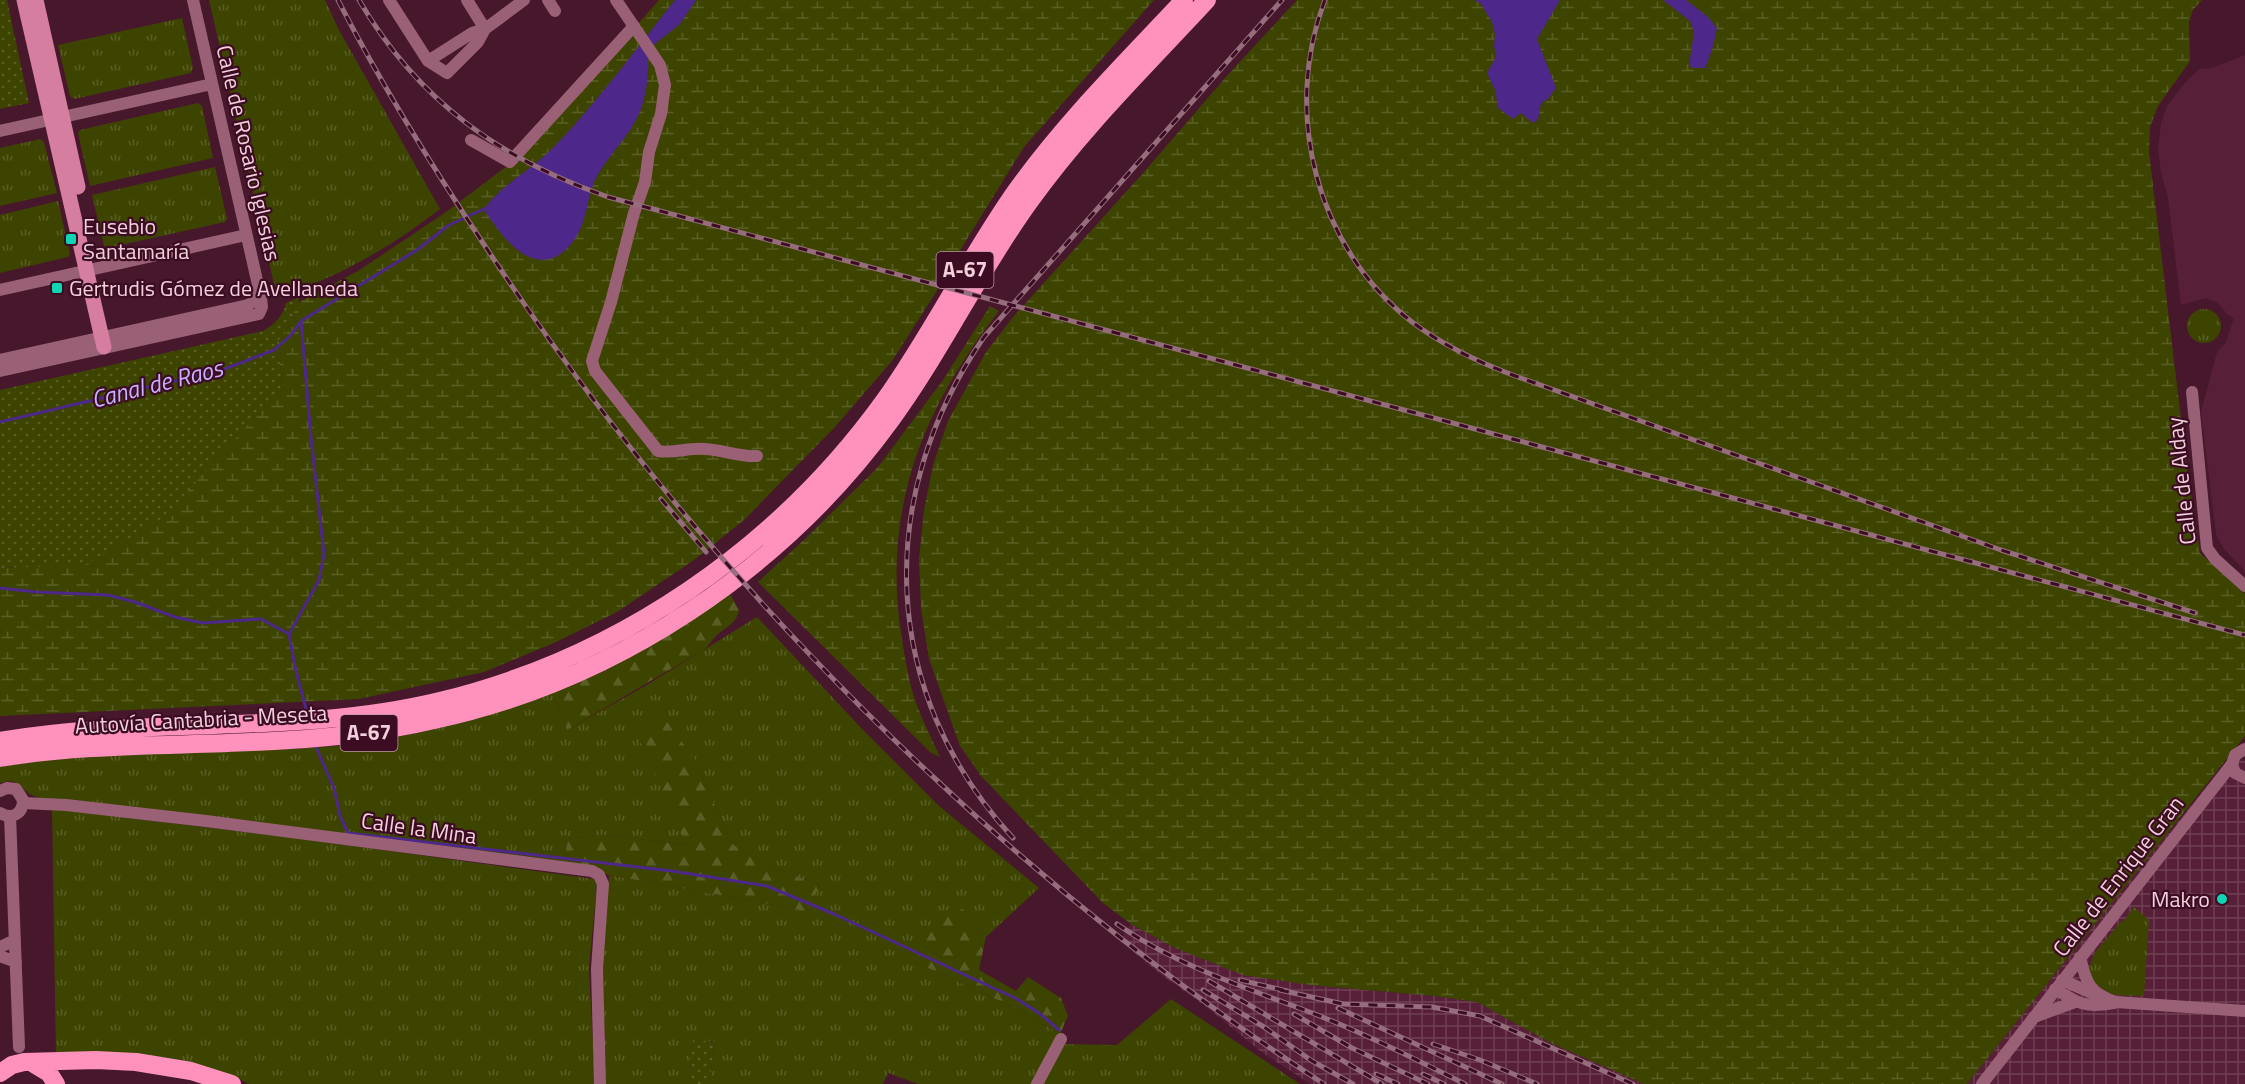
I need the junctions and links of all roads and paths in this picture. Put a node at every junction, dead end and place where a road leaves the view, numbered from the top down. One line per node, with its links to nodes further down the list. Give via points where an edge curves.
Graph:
1 (24, 0): 17 (main road)
2 (36, 0): 17 (main road)
3 (193, 0): 16 (street, Calle de Rosario Iglesias)
4 (389, 0): 15 (street)
5 (467, 0): 13 (street)
6 (524, 0): 13 (street)
7 (548, 0): 12 (street)
8 (616, 0): 14 (street)
9 (1184, 0): 30 (highway, Autovía Cantabria - Meseta / A-67, via 1072,120 1027,176 899,378 856,437)
10 (1207, 0): 20 (highway, Autovía Cantabria - Meseta / A-67, via 1090,126)
11 (1222, 0): 20 (highway)
12 (555, 11)
13 (485, 28): 15 (street); 15 (street, via 478,42 447,73)
14 (636, 30): 19 (street, via 510,162); 29 (street, via 663,71 663,103 645,182 592,361 595,371 658,451 704,448)
15 (428, 61)
16 (212, 84): 17 (street); 21 (street, Calle de Rosario Iglesias)
17 (57, 119): 18 (street); 22 (main road)
18 (0, 131)
19 (471, 140)
20 (1045, 181): 30 (highway, Autovía Cantabria - Meseta / A-67, via 888,424 827,497)
21 (246, 235): 22 (street); 24 (street, Calle de Rosario Iglesias)
22 (91, 270): 23 (street); 25 (main road)
23 (0, 290)
24 (259, 290): 25 (street, via 256,300 248,305); 25 (street, Calle de Rosario Iglesias, via 259,314)
25 (108, 341): 26 (street); 27 (street)
26 (0, 360)
27 (0, 371)
28 (2192, 392): 31 (street, Calle de Alday, via 2207,549)
29 (757, 456)
30 (758, 549): 32 (highway, Autovía Cantabria - Meseta / A-67)
31 (2245, 586)
32 (705, 590): 33 (highway, Autovía Cantabria - Meseta / A-67, via 575,654 508,681 433,703 322,721 91,730); 35 (highway, Autovía Cantabria - Meseta / A-67, via 658,631 584,669 514,698 437,720 319,739 103,747)
33 (0, 741)
34 (2244, 748): 36 (street, Calle de Enrique Gran)
35 (0, 758)
36 (2232, 764): 37 (street, via 2235,773); 38 (street, Calle de Enrique Gran)
37 (2242, 777): 38 (street, Calle de Enrique Gran)
38 (2213, 789): 45 (street, Calle de Enrique Gran)
39 (0, 791): 40 (street, via 16,789)
40 (23, 802): 41 (street, via 19,812); 57 (street, Calle la Mina, via 206,821 592,871 603,884 597,969)
41 (5, 815): 42 (street)
42 (15, 940): 43 (street); 46 (street)
43 (0, 947)
44 (0, 956): 46 (street)
45 (2080, 957): 47 (street, Calle de Enrique Gran); 48 (street, via 2085,978)
46 (16, 962): 54 (street, via 19,1047)
47 (2059, 985): 48 (street); 49 (street); 52 (street, Calle de Enrique Gran)
48 (2098, 996): 50 (street)
49 (2075, 1002): 50 (street, via 2085,1006); 52 (street)
50 (2116, 1002): 51 (street)
51 (2245, 1011)
52 (2033, 1018): 59 (street, Calle de Enrique Gran)
53 (1061, 1039): 58 (street)
54 (13, 1067): 55 (highway, via 49,1073); 56 (highway, via 96,1060 136,1062 191,1071)
55 (56, 1084)
56 (231, 1084)
57 (600, 1084)
58 (1037, 1084)
59 (1982, 1084)

